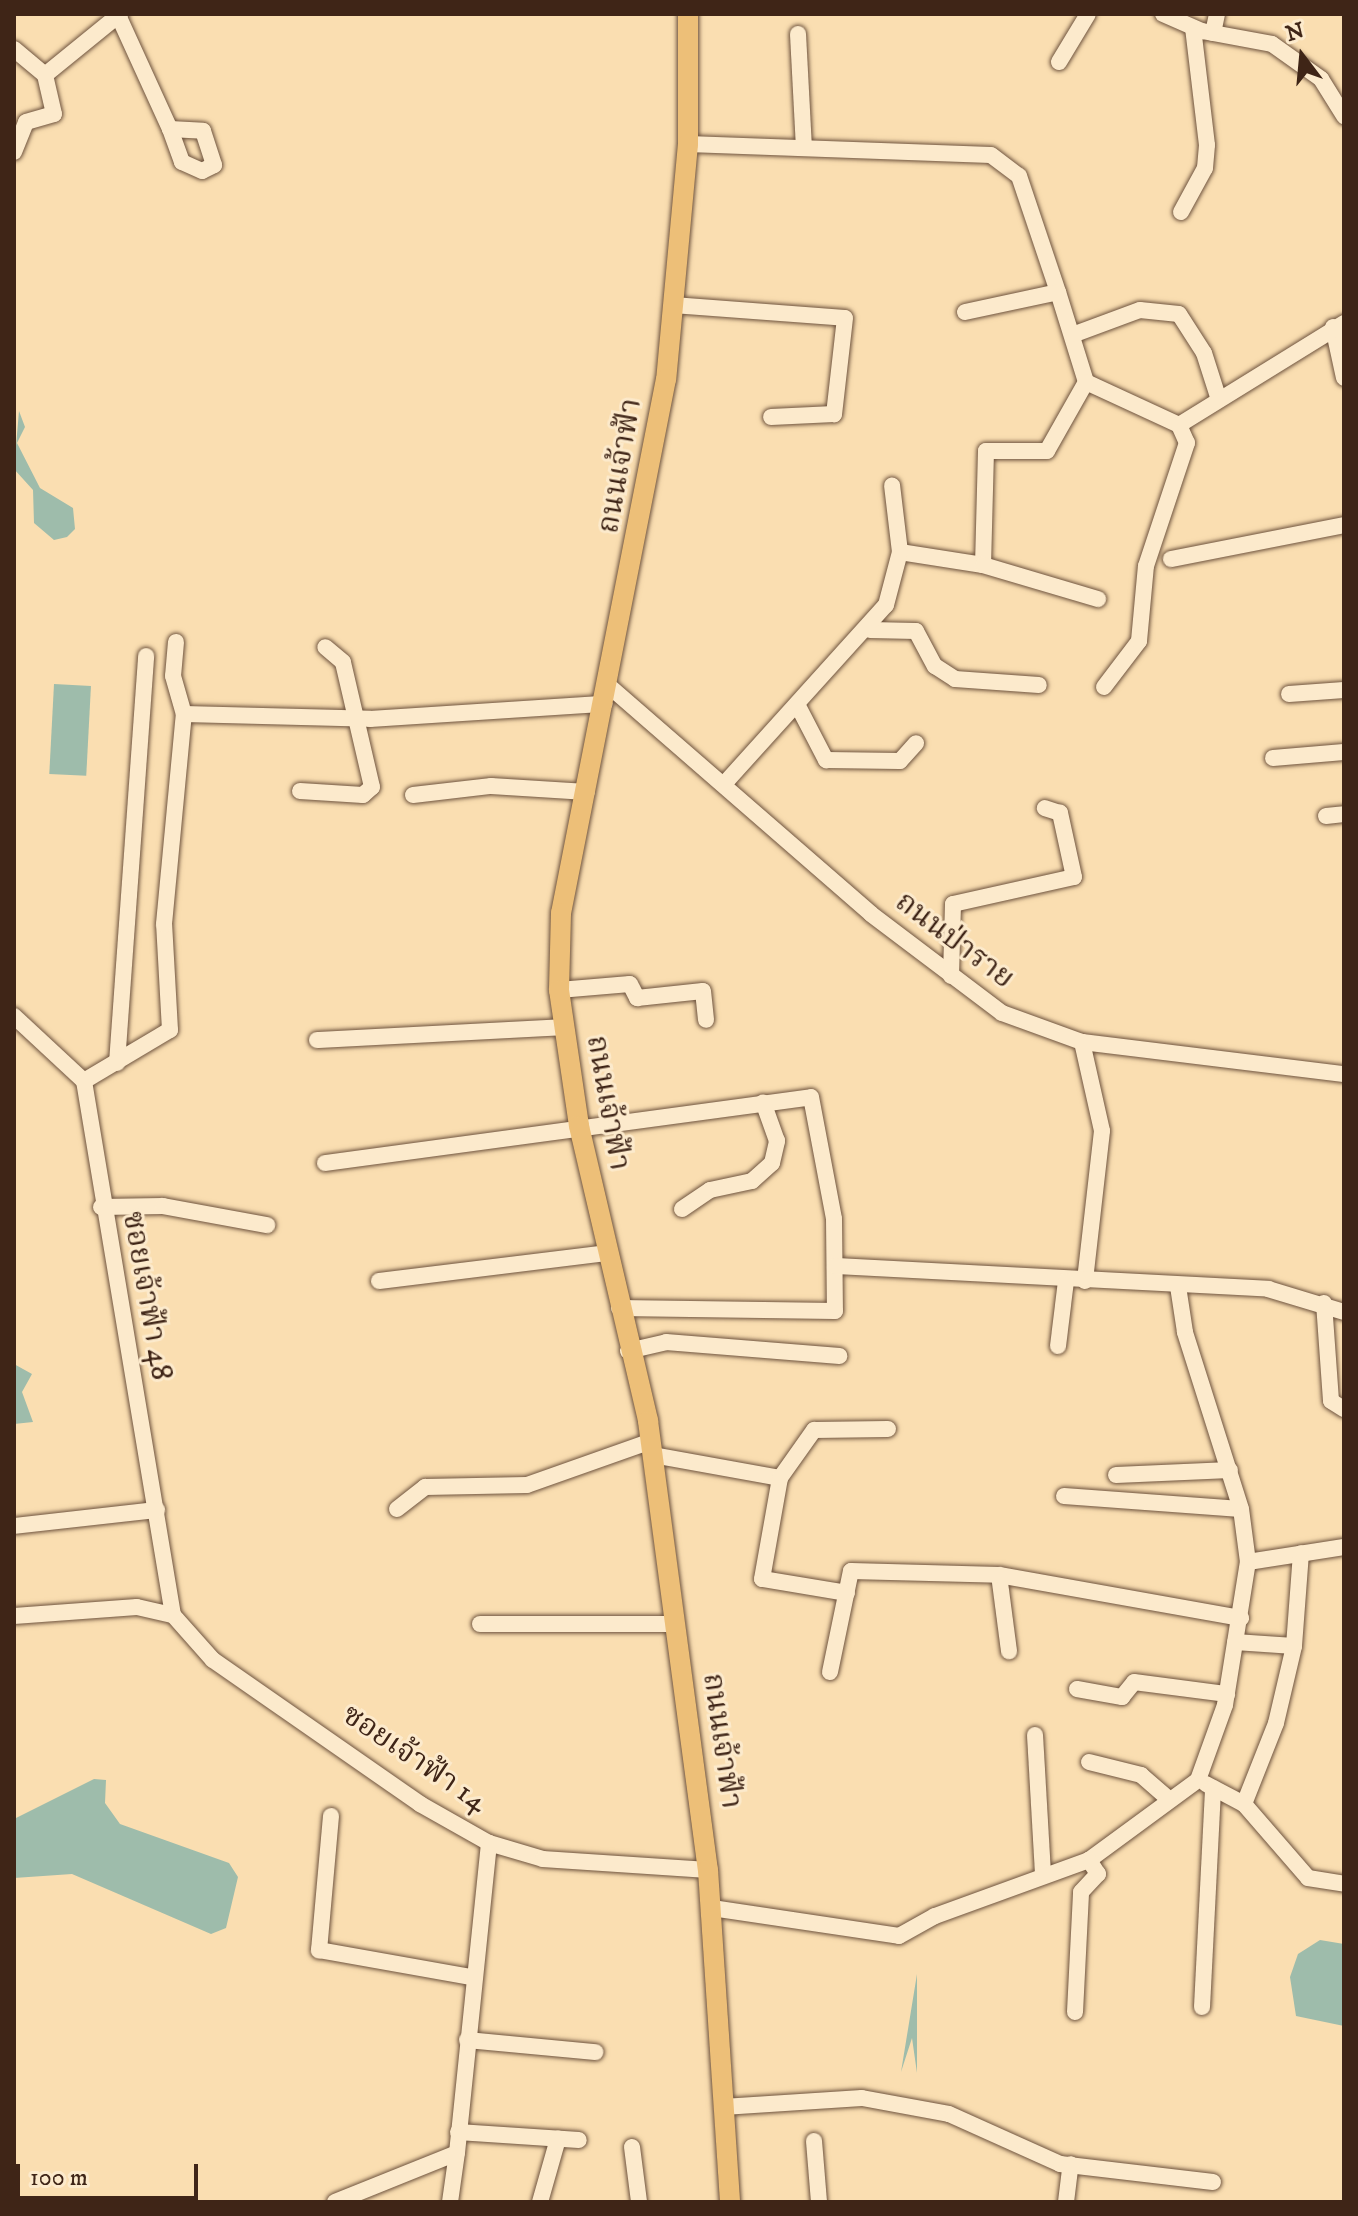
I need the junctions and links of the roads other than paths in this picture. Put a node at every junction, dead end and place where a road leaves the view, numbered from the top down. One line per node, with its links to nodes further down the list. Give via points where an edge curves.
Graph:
1 (119, 14): 11 (street); 13 (street)
2 (688, 14): 14 (main road, ถนนเจ้าฟ้า)
3 (1088, 14): 10 (street)
4 (1163, 14): 6 (street)
5 (1217, 14): 7 (street)
6 (1193, 28): 7 (street); 17 (street, via 1207,145 1202,178)
7 (1213, 33): 12 (street, via 1272,44 1321,79)
8 (798, 34): 15 (street)
9 (14, 49): 11 (street)
10 (1059, 62)
11 (45, 75): 16 (street, via 54,114 26,122)
12 (1344, 116)
13 (170, 129)
14 (688, 144): 15 (street); 19 (main road, ถนนเจ้าฟ้า)
15 (804, 147): 18 (street, via 991,155 1009,162)
16 (14, 152)
17 (1181, 212)
18 (1058, 292): 20 (street); 22 (street)
19 (673, 305): 26 (street, via 845,318 834,414); 42 (main road, ถนนเจ้าฟ้า, via 648,495)
20 (965, 312)
21 (1339, 325): 23 (street); 25 (street)
22 (1075, 334): 24 (street); 25 (street, via 1140,310 1179,314 1204,353)
23 (1344, 378)
24 (1086, 382): 27 (street); 32 (street, via 1047,451 986,451)
25 (1219, 400): 27 (street)
26 (771, 417)
27 (1179, 425): 39 (street, via 1187,443 1146,566 1139,641)
28 (892, 485): 30 (street)
29 (1344, 525): 31 (street)
30 (900, 552): 32 (street); 34 (street)
31 (1171, 559)
32 (983, 565): 33 (street)
33 (1098, 599)
34 (870, 630): 38 (street, via 916,631 935,666 955,679); 43 (street, via 837,658)
35 (176, 642): 44 (street, via 173,676)
36 (325, 647): 45 (street, via 343,662)
37 (146, 656): 63 (street)
38 (1039, 685)
39 (1104, 687)
40 (1344, 690): 41 (street)
41 (1289, 694)
42 (607, 695): 45 (street); 49 (street, ถนนป่าราย); 51 (main road, ถนนเจ้าฟ้า)
43 (799, 708): 46 (street, via 826,760 900,761); 49 (street)
44 (184, 714): 45 (street); 63 (street, via 164,924 170,1030)
45 (357, 719): 50 (street, via 371,790)
46 (916, 743)
47 (1344, 752): 48 (street)
48 (1273, 758)
49 (725, 783): 56 (street, ถนนป่าราย)
50 (300, 791)
51 (587, 792): 52 (street, via 491,786); 57 (main road, ถนนเจ้าฟ้า, via 561,913)
52 (413, 795)
53 (1045, 808): 56 (street, via 1060,813 1074,877 953,904)
54 (1344, 814): 55 (street)
55 (1326, 816)
56 (951, 976): 62 (street, ถนนป่าราย, via 1002,1013)
57 (559, 990): 59 (street, via 630,984 637,998 703,991); 60 (main road, ถนนเจ้าฟ้า)
58 (14, 1016): 65 (street)
59 (706, 1020)
60 (563, 1027): 61 (street); 67 (main road, ถนนเจ้าฟ้า)
61 (317, 1040)
62 (1082, 1042): 64 (street, ถนนป่าราย); 76 (street, via 1102,1131)
63 (117, 1063): 65 (street)
64 (1344, 1074)
65 (84, 1081): 69 (street, ซอยเจ้าฟ้า 48)
66 (763, 1102): 67 (street); 70 (street, via 777,1141 772,1163 752,1181 710,1190); 73 (street, via 811,1097)
67 (579, 1126): 68 (street); 72 (main road, ถนนเจ้าฟ้า)
68 (325, 1163)
69 (101, 1207): 71 (street, via 163,1206); 93 (street, ซอยเจ้าฟ้า 48)
70 (682, 1209)
71 (267, 1225)
72 (606, 1253): 74 (street); 79 (main road, ถนนเจ้าฟ้า)
73 (835, 1266): 75 (street); 79 (street, via 835,1311)
74 (379, 1281)
75 (1066, 1281): 76 (street); 81 (street)
76 (1085, 1281): 77 (street)
77 (1178, 1286): 78 (street, via 1268,1289); 87 (street, via 1185,1332)
78 (1324, 1303): 80 (street); 84 (street, via 1331,1401)
79 (619, 1308): 82 (main road, ถนนเจ้าฟ้า)
80 (1344, 1312)
81 (1058, 1346)
82 (628, 1351): 83 (street, via 666,1342); 86 (main road, ถนนเจ้าฟ้า)
83 (839, 1356)
84 (1344, 1409)
85 (888, 1429): 89 (street, via 814,1430)
86 (652, 1448): 89 (street); 91 (street, via 527,1485 425,1487); 104 (main road, ถนนเจ้าฟ้า)
87 (1230, 1470): 88 (street); 92 (street)
88 (1116, 1475)
89 (780, 1478): 99 (street, via 762,1579)
90 (1064, 1496): 92 (street)
91 (397, 1509)
92 (1241, 1509): 97 (street)
93 (157, 1510): 94 (street); 100 (street, ซอยเจ้าฟ้า 48)
94 (14, 1526)
95 (1344, 1547): 96 (street)
96 (1301, 1553): 97 (street); 106 (street)
97 (1248, 1562): 102 (street)
98 (999, 1575): 99 (street, via 851,1571); 102 (street); 107 (street)
99 (847, 1593): 108 (street)
100 (173, 1615): 101 (street, via 137,1607); 117 (street, ซอยเจ้าฟ้า 14, via 213,1660 420,1804)
101 (14, 1616)
102 (1241, 1618): 105 (street)
103 (480, 1624): 104 (street)
104 (675, 1624): 119 (main road, ถนนเจ้าฟ้า)
105 (1235, 1642): 106 (street); 110 (street)
106 (1294, 1646): 115 (street, via 1276,1723)
107 (1009, 1651)
108 (830, 1672)
109 (1077, 1689): 110 (street, via 1122,1697 1134,1682)
110 (1227, 1694): 113 (street)
111 (1035, 1735): 120 (street)
112 (1089, 1762): 114 (street, via 1141,1775)
113 (1205, 1784): 114 (street); 115 (street); 124 (street)
114 (1166, 1797): 118 (street)
115 (1244, 1804): 121 (street, via 1292,1866 1308,1878)
116 (331, 1816): 123 (street, via 319,1950)
117 (489, 1843): 119 (street, ซอยเจ้าฟ้า 14, via 543,1859); 123 (street)
118 (1089, 1860): 120 (street); 125 (street, via 1098,1874 1081,1892)
119 (708, 1870): 122 (main road, ถนนเจ้าฟ้า)
120 (1043, 1875): 122 (street, via 899,1936)
121 (1344, 1884)
122 (712, 1908): 128 (main road, ถนนเจ้าฟ้า)
123 (471, 1977): 126 (street)
124 (1202, 2007)
125 (1075, 2012)
126 (467, 2040): 127 (street); 129 (street)
127 (595, 2052)
128 (723, 2107): 135 (street, via 862,2098 949,2114); 141 (main road, ถนนเจ้าฟ้า)
129 (458, 2132): 130 (street); 134 (street)
130 (558, 2139): 131 (street); 139 (street)
131 (579, 2140)
132 (814, 2141): 142 (street)
133 (632, 2147): 140 (street)
134 (457, 2153): 137 (street); 138 (street)
135 (1071, 2164): 136 (street); 143 (street)
136 (1213, 2182)
137 (335, 2202)
138 (450, 2202)
139 (540, 2202)
140 (639, 2202)
141 (730, 2202)
142 (819, 2202)
143 (1066, 2202)

